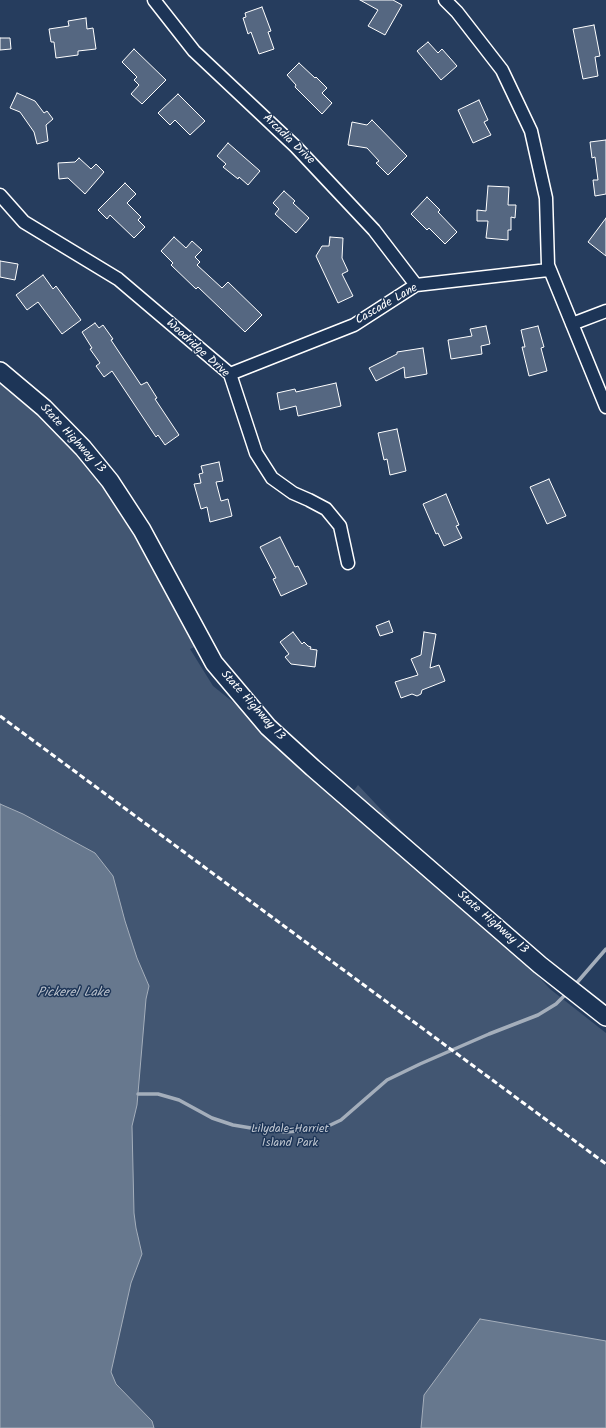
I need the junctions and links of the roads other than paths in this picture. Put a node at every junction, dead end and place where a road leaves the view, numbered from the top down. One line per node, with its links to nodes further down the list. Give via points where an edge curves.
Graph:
1 (154, 0): 5 (street, Arcadia Drive, via 194,51 296,147 374,230)
2 (445, 0): 4 (street, via 502,70 531,131 546,198)
3 (0, 195): 9 (street, Woodridge Drive, via 24,222 118,279)
4 (548, 265): 5 (street, Cascade Lane, via 548,270); 7 (street)
5 (416, 286): 9 (street, Cascade Lane, via 354,325)
6 (606, 311): 7 (street)
7 (572, 324): 10 (street)
8 (0, 370): 12 (street, State Highway 13, via 44,408 83,448 110,481 142,530 214,663 268,727 540,965)
9 (230, 374): 11 (street, Woodridge Drive, via 256,453 272,478 293,493 326,509 340,526)
10 (606, 407)
11 (348, 563)
12 (606, 1017)

